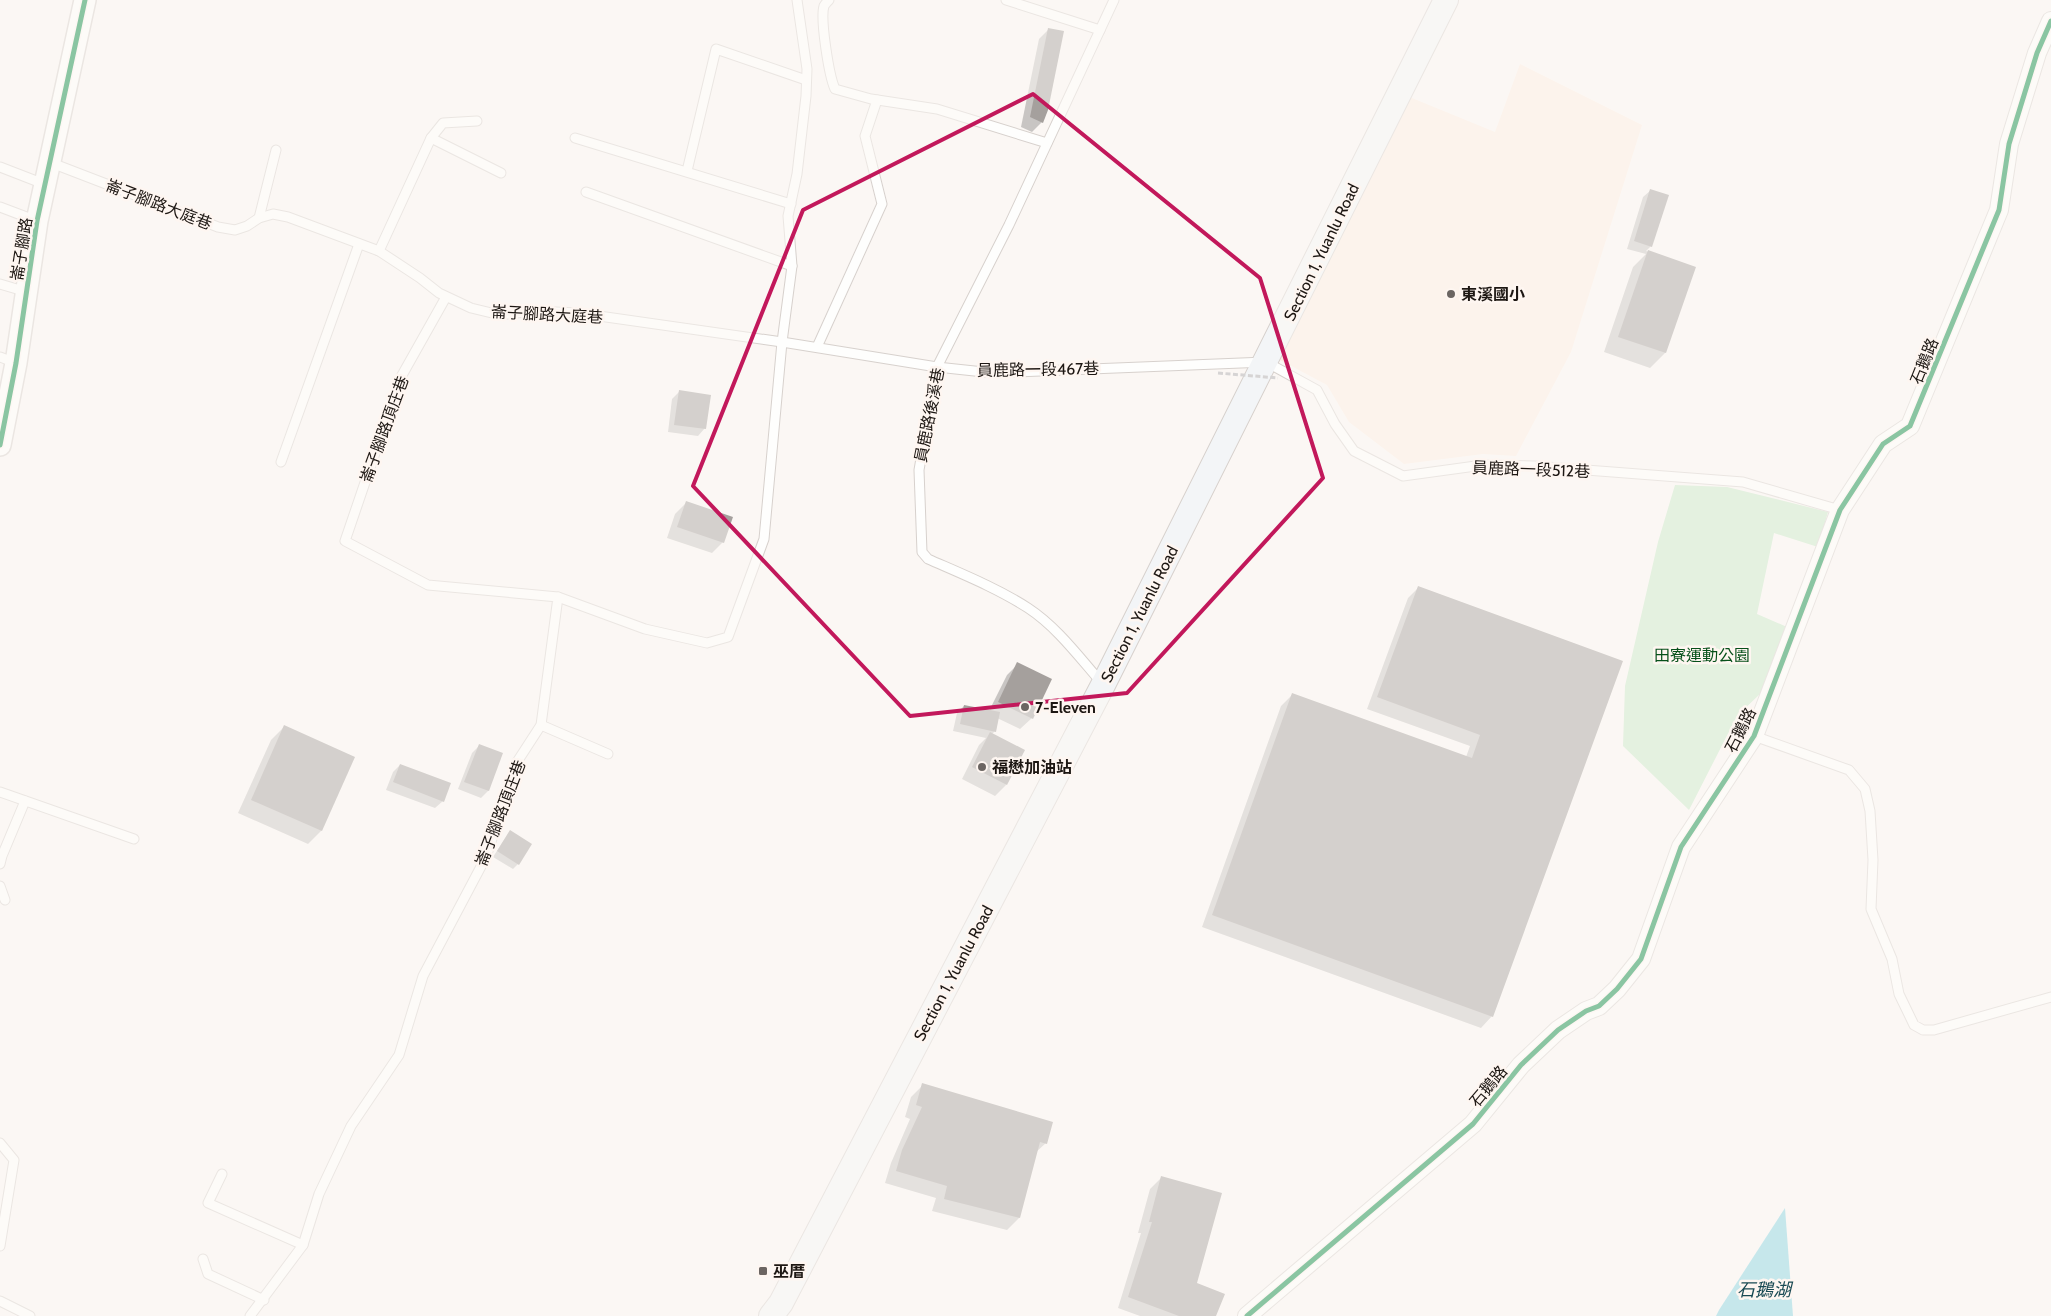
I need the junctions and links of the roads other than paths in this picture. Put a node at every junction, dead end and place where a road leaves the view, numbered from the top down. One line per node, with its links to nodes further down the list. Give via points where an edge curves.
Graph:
1 (85, 0): 16 (street, 崙子腳路)
2 (797, 0): 9 (lane)
3 (829, 0): 10 (lane, via 824,7 830,79 835,89)
4 (1006, 0): 8 (lane)
5 (1114, 0): 8 (lane, 員鹿路後溪巷)
6 (1446, 0): 36 (main road, Section 1, Yuanlu Road)
7 (2051, 21): 39 (street, 石鵝路, via 2037,53 2009,144 2000,210 1910,426 1883,444)
8 (1100, 30): 14 (lane, 員鹿路後溪巷)
9 (806, 80): 18 (lane, via 716,49); 22 (lane)
10 (878, 100): 14 (lane, via 937,109); 33 (lane, via 864,136 882,204)
11 (477, 121): 12 (lane, via 443,123)
12 (431, 138): 19 (lane); 27 (lane)
13 (575, 138): 18 (lane)
14 (1047, 143): 35 (lane, 員鹿路後溪巷)
15 (276, 150): 24 (lane)
16 (49, 162): 20 (street, 崙子腳路); 24 (lane, 崙子腳路大庭巷, via 218,227 234,230)
17 (0, 167): 20 (lane)
18 (687, 170): 22 (lane)
19 (501, 173)
20 (46, 185): 25 (street, 崙子腳路)
21 (586, 192): 28 (lane)
22 (791, 204): 28 (lane, via 788,216)
23 (0, 207): 25 (lane)
24 (259, 218): 26 (lane, 崙子腳路大庭巷, via 273,214)
25 (37, 221): 30 (street, 崙子腳路)
26 (359, 244): 27 (lane, 崙子腳路大庭巷); 38 (lane)
27 (379, 251): 31 (lane, 崙子腳路大庭巷)
28 (792, 266): 32 (lane)
29 (0, 284): 30 (lane)
30 (28, 292): 34 (street, 崙子腳路)
31 (446, 296): 32 (lane, 崙子腳路大庭巷, via 471,308 500,315 534,311 578,313); 40 (lane, 崙子腳路頂庄巷, via 401,377 345,541 428,585)
32 (782, 342): 33 (lane, 員鹿路一段467巷); 40 (lane, via 764,539 728,637 707,643 645,629)
33 (817, 348): 35 (lane, 員鹿路一段467巷)
34 (8, 360): 37 (street, 崙子腳路)
35 (937, 366): 36 (lane, 員鹿路一段467巷, via 993,373); 41 (lane, 員鹿路後溪巷, via 919,470 922,552 928,558 1029,608 1060,635)
36 (1272, 370): 39 (lane, 員鹿路一段512巷, via 1317,390 1354,451 1403,476 1483,465 1743,482); 41 (main road, Section 1, Yuanlu Road)
37 (1, 433)
38 (281, 462)
39 (1840, 510): 43 (street, 石鵝路)
40 (558, 597): 42 (lane, 崙子腳路頂庄巷)
41 (1103, 685): 59 (main road, Section 1, Yuanlu Road)
42 (541, 725): 44 (lane); 54 (lane, 崙子腳路頂庄巷, via 517,762 486,857 423,976 399,1055 351,1126 319,1194)
43 (1754, 736): 51 (lane, via 1849,770 1865,789 1870,811 1873,860 1871,909 1892,959 1899,994 1914,1025 1934,1030); 62 (street, 石鵝路, via 1681,848 1642,959 1617,989 1599,1006 1558,1030 1522,1065 1472,1124)
44 (608, 754)
45 (0, 792): 46 (lane)
46 (25, 801): 47 (lane); 48 (lane)
47 (134, 840)
48 (0, 864)
49 (0, 886): 50 (lane)
50 (5, 900)
51 (2051, 997)
52 (0, 1143): 55 (lane, via 14,1160)
53 (222, 1174): 54 (lane, via 208,1203)
54 (303, 1245): 57 (lane, 崙子腳路頂庄巷)
55 (0, 1246)
56 (204, 1260): 57 (lane, via 208,1274)
57 (264, 1300): 61 (lane, 崙子腳路頂庄巷)
58 (0, 1301): 60 (lane)
59 (776, 1312)
60 (30, 1316)
61 (250, 1316)
62 (1247, 1316)

